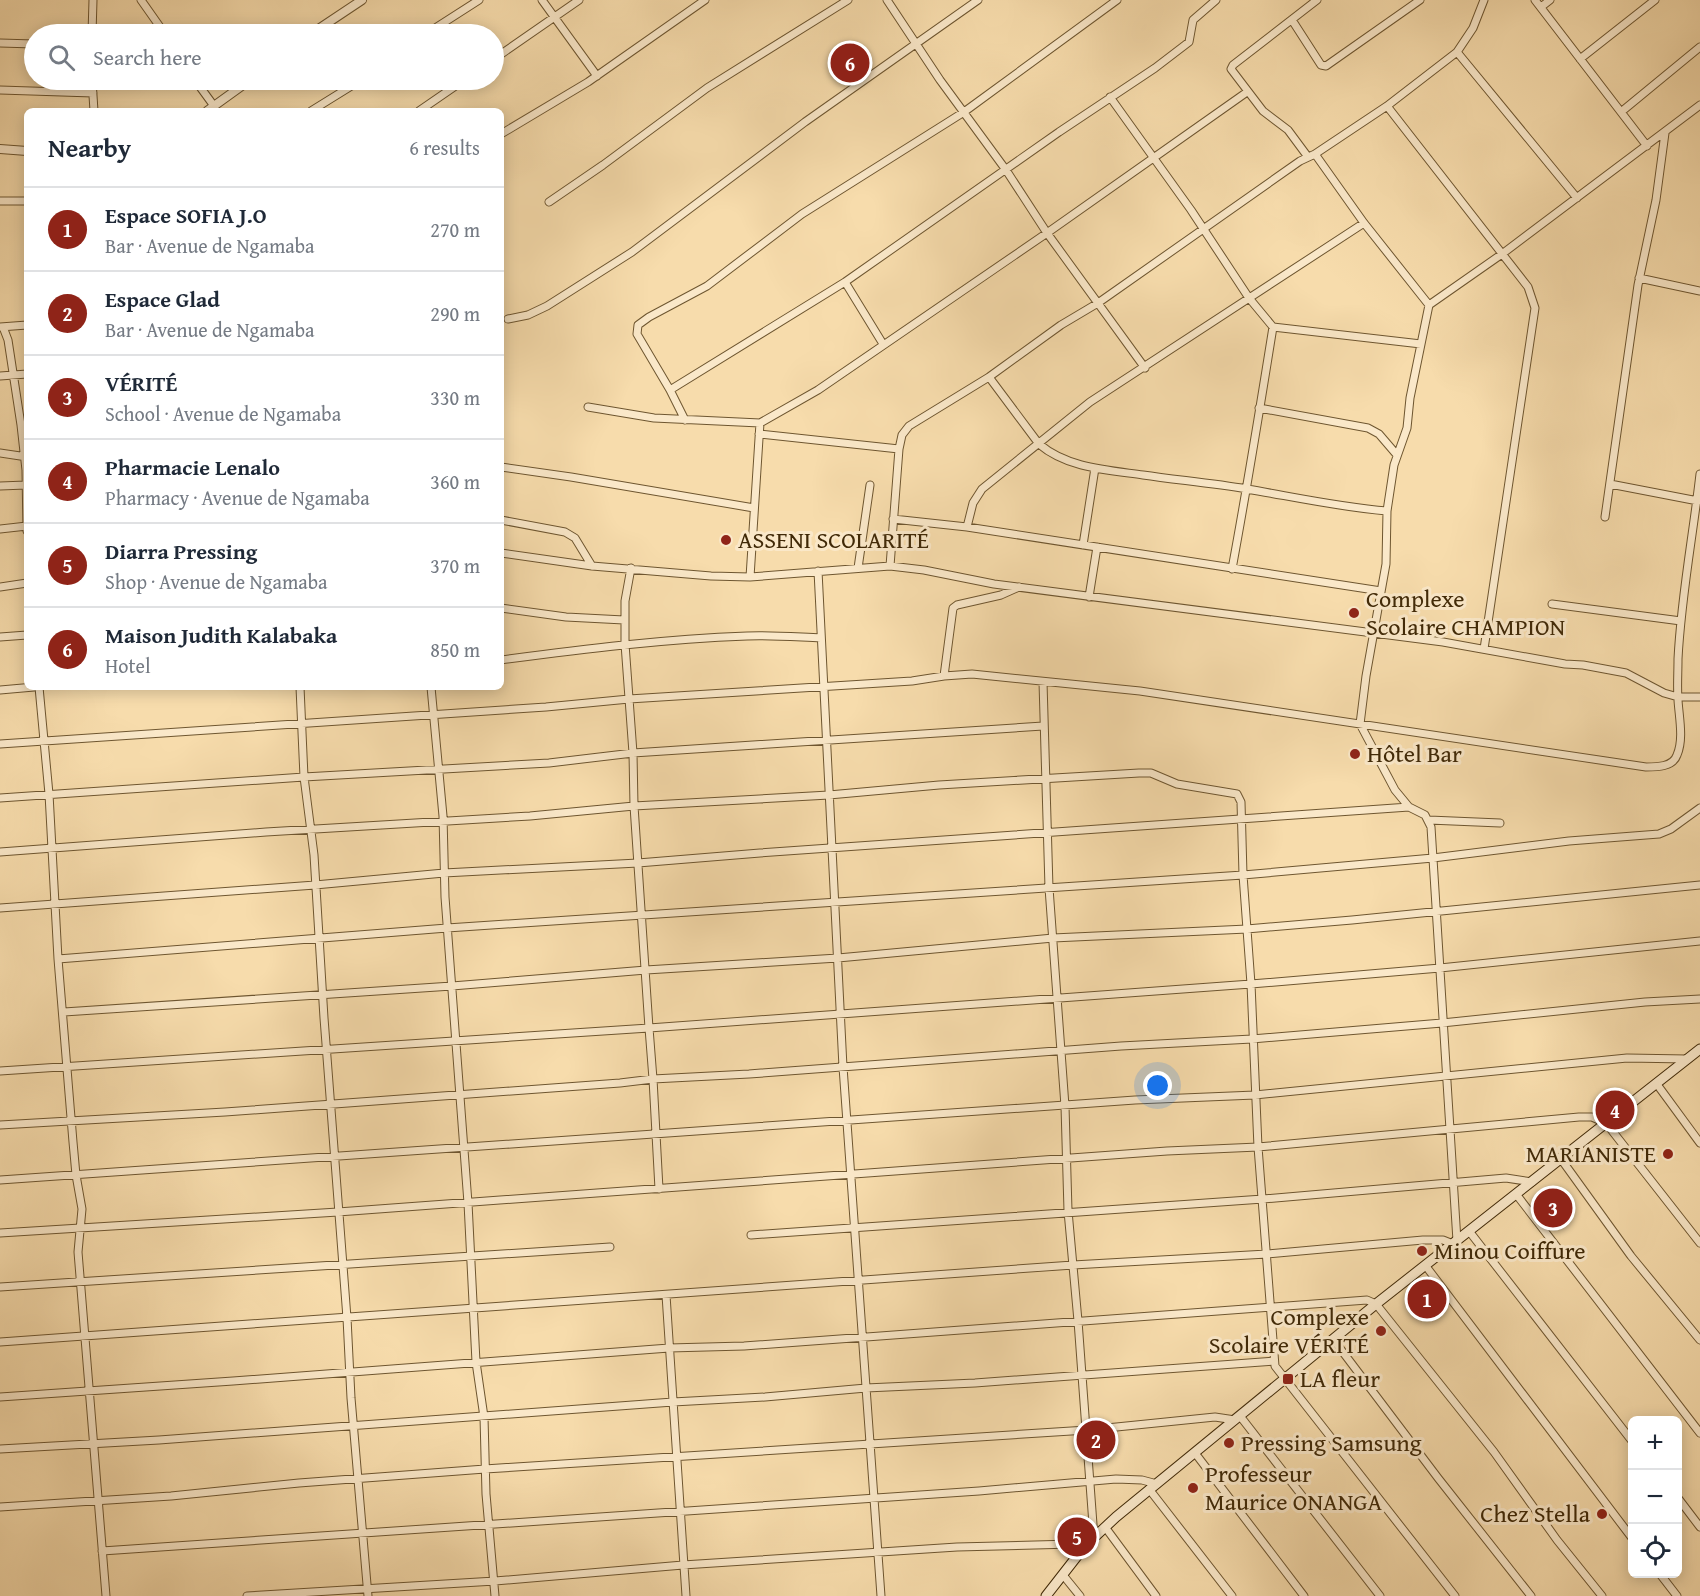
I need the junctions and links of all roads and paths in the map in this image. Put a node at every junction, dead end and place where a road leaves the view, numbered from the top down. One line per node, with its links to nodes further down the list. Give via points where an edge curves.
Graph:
1 (93, 0): 22 (street)
2 (141, 0): 23 (street)
3 (362, 0): 24 (street)
4 (479, 0): 25 (street)
5 (542, 0): 20 (street)
6 (579, 0): 20 (street)
7 (705, 0): 33 (street)
8 (848, 0): 62 (street, via 707,87)
9 (887, 0): 27 (street)
10 (978, 0): 27 (street)
11 (1117, 0): 50 (street)
12 (1216, 0): 41 (street, via 1194,20 1189,42)
13 (1317, 0): 21 (street)
14 (1420, 0): 21 (street, via 1326,66 1321,65)
15 (1484, 0): 31 (street, via 1473,28)
16 (1535, 0): 19 (street)
17 (1550, 0): 19 (street)
18 (1655, 0): 32 (street)
19 (1541, 8): 32 (street)
20 (554, 17): 30 (street); 33 (street)
21 (1292, 20): 39 (street, via 1231,66)
22 (92, 24)
23 (158, 24)
24 (326, 24)
25 (442, 24)
26 (0, 43): 28 (street)
27 (915, 43): 50 (street); 73 (street, via 632,252 547,306)
28 (24, 44)
29 (1700, 47): 49 (street)
30 (504, 52)
31 (1457, 52): 43 (street); 59 (street)
32 (1580, 58): 49 (street)
33 (597, 76): 51 (street)
34 (0, 90): 40 (street)
35 (200, 90): 45 (street)
36 (236, 90): 46 (street)
37 (345, 90): 47 (street)
38 (449, 90): 48 (street)
39 (1247, 92): 56 (street); 57 (street)
40 (93, 93): 44 (street)
41 (1110, 97): 57 (street); 58 (street)
42 (1700, 105): 52 (street)
43 (1387, 106): 56 (street); 66 (street)
44 (94, 108)
45 (209, 108)
46 (211, 108)
47 (316, 108)
48 (423, 108)
49 (1621, 111): 53 (street)
50 (964, 112): 58 (street); 84 (street, via 802,214 707,286 638,325 637,334)
51 (504, 132)
52 (1665, 133): 53 (street); 67 (street)
53 (1647, 146): 59 (street)
54 (0, 149): 55 (street)
55 (24, 151)
56 (1312, 156): 63 (street); 64 (street)
57 (1154, 157): 64 (street); 65 (street)
58 (1006, 170): 65 (street); 68 (street)
59 (1577, 198): 66 (street)
60 (0, 201): 61 (street)
61 (24, 201)
62 (549, 202)
63 (1364, 224): 70 (street); 72 (street)
64 (1203, 228): 70 (street); 71 (street)
65 (1047, 233): 71 (street); 77 (street)
66 (1502, 254): 72 (street); 137 (street, via 1528,287 1534,308)
67 (1639, 278): 69 (street); 99 (street)
68 (844, 282): 77 (street); 84 (street)
69 (1700, 291)
70 (1249, 298): 76 (street); 79 (street)
71 (1098, 303): 79 (street); 83 (street)
72 (1429, 305): 78 (street)
73 (508, 319)
74 (24, 324): 75 (street)
75 (1, 327): 81 (street, via 8,340)
76 (1273, 327): 78 (street); 86 (street)
77 (883, 344): 88 (street, via 818,390)
78 (1421, 344): 94 (street, via 1407,428)
79 (1145, 368): 91 (street, via 1090,402)
80 (24, 374): 81 (street)
81 (14, 375): 82 (street); 89 (street)
82 (0, 376)
83 (989, 377): 91 (street); 92 (street, via 909,426)
84 (670, 390): 87 (street)
85 (588, 407): 87 (street)
86 (1259, 408): 94 (street, via 1368,428 1379,434); 103 (street)
87 (685, 420): 88 (street)
88 (760, 423): 90 (street)
89 (24, 425)
90 (759, 434): 92 (street); 105 (street)
91 (1039, 444): 97 (street, via 1060,458); 111 (street, via 982,489 973,503)
92 (899, 449): 108 (street)
93 (0, 453): 95 (street)
94 (1397, 455): 106 (street)
95 (24, 457)
96 (504, 467): 105 (street)
97 (1095, 468): 103 (street); 113 (street)
98 (1700, 474): 104 (street)
99 (1610, 484): 104 (street); 107 (street)
100 (24, 485): 102 (street)
101 (870, 485): 119 (street)
102 (0, 486)
103 (1247, 489): 106 (street); 120 (street)
104 (1698, 501): 131 (street)
105 (754, 508): 122 (street)
106 (1387, 512): 126 (street)
107 (1605, 517)
108 (893, 519): 111 (street); 117 (street)
109 (504, 520): 116 (street, via 565,532 574,538)
110 (24, 526): 112 (street)
111 (967, 526): 113 (street)
112 (0, 530)
113 (1083, 545): 114 (street)
114 (1097, 547): 120 (street); 127 (street)
115 (504, 553): 116 (street)
116 (592, 566): 118 (street)
117 (890, 566): 119 (street); 125 (street)
118 (631, 568): 122 (street); 130 (street)
119 (858, 568): 121 (street)
120 (1232, 569): 126 (street)
121 (818, 571): 122 (street); 135 (street)
122 (750, 577)
123 (24, 583): 124 (street)
124 (0, 587)
125 (1018, 587): 127 (street); 139 (street, via 953,608)
126 (1381, 591): 133 (street)
127 (1089, 597): 133 (street)
128 (1552, 604): 131 (street)
129 (504, 608): 130 (street)
130 (624, 620): 136 (street)
131 (1681, 621): 147 (street)
132 (24, 635): 134 (street)
133 (1374, 635): 137 (street); 152 (street)
134 (0, 637)
135 (821, 638): 136 (street, via 750,636); 142 (street)
136 (624, 644): 138 (street); 149 (street)
137 (1484, 649): 147 (street, via 1626,673)
138 (504, 660)
139 (944, 676): 140 (street, via 985,675); 142 (street)
140 (1043, 682): 152 (street, via 1140,691); 153 (street)
141 (24, 688): 143 (street)
142 (823, 688): 149 (street); 154 (street)
143 (0, 690)
144 (39, 690): 155 (street)
145 (300, 690): 151 (street)
146 (431, 690): 150 (street)
147 (1678, 697): 148 (street); 152 (street, via 1677,757 1671,764 1658,767)
148 (1700, 697)
149 (629, 699): 150 (street); 157 (street)
150 (434, 714): 151 (street); 158 (street)
151 (302, 722): 155 (street); 159 (street)
152 (1360, 724): 165 (street, via 1395,790)
153 (1043, 726): 154 (street); 160 (street)
154 (825, 740): 157 (street); 162 (street)
155 (44, 741): 156 (street); 161 (street)
156 (0, 744)
157 (633, 753): 158 (street, via 549,764); 164 (street)
158 (439, 770): 159 (street); 169 (street)
159 (304, 777): 161 (street); 171 (street)
160 (1046, 779): 162 (street); 167 (street, via 1151,773 1178,784 1237,794); 172 (street)
161 (49, 794): 163 (street); 173 (street)
162 (829, 795): 164 (street); 174 (street)
163 (0, 798)
164 (634, 806): 169 (street); 177 (street)
165 (1409, 807): 167 (street); 168 (street)
166 (1700, 808): 176 (street, via 1659,834)
167 (1241, 819): 172 (street); 179 (street)
168 (1429, 820): 170 (street); 176 (street)
169 (442, 823): 171 (street); 178 (street)
170 (1500, 823)
171 (310, 830): 173 (street); 180 (street)
172 (1047, 833): 174 (street); 182 (street)
173 (51, 848): 175 (street); 184 (street)
174 (832, 848): 177 (street); 183 (street)
175 (0, 852)
176 (1433, 858): 179 (street); 186 (street)
177 (638, 863): 178 (street); 187 (street)
178 (444, 873): 180 (street); 188 (street)
179 (1243, 875): 182 (street); 189 (street)
180 (315, 885): 184 (street); 190 (street)
181 (1700, 885): 186 (street)
182 (1049, 888): 183 (street); 191 (street)
183 (835, 901): 187 (street); 194 (street)
184 (56, 903): 185 (street); 193 (street)
185 (0, 908)
186 (1437, 911): 189 (street); 195 (street)
187 (642, 916): 188 (street); 196 (street)
188 (447, 928): 190 (street); 198 (street)
189 (1246, 928): 191 (street); 197 (street)
190 (319, 938): 193 (street); 199 (street)
191 (1053, 938): 194 (street); 200 (street)
192 (1700, 941): 195 (street)
193 (58, 958): 202 (street)
194 (838, 958): 196 (street); 203 (street)
195 (1440, 968): 197 (street); 204 (street)
196 (646, 970): 198 (street); 205 (street)
197 (1251, 984): 200 (street); 206 (street)
198 (452, 986): 199 (street); 207 (street)
199 (323, 994): 202 (street); 209 (street)
200 (1056, 997): 203 (street); 210 (street)
201 (1700, 999): 204 (street)
202 (64, 1012): 212 (street)
203 (840, 1014): 205 (street); 213 (street)
204 (1442, 1023): 206 (street); 215 (street)
205 (649, 1028): 207 (street); 216 (street)
206 (1252, 1039): 210 (street); 219 (street)
207 (456, 1041): 209 (street); 218 (street)
208 (1700, 1048): 211 (main road)
209 (327, 1049): 212 (street); 220 (street)
210 (1060, 1052): 213 (street); 221 (street)
211 (1687, 1059): 215 (street, via 1628,1058); 217 (main road)
212 (68, 1066): 214 (street); 222 (street)
213 (843, 1067): 216 (street); 223 (street)
214 (0, 1071)
215 (1446, 1077): 219 (street); 226 (street)
216 (653, 1079): 218 (street); 227 (street)
217 (1656, 1083): 224 (main road); 228 (street)
218 (459, 1093): 220 (street); 230 (street)
219 (1255, 1095): 221 (street); 229 (street)
220 (332, 1104): 222 (street); 231 (street)
221 (1065, 1106): 223 (street); 233 (street)
222 (71, 1120): 225 (street); 234 (street)
223 (848, 1121): 227 (street); 235 (street)
224 (1606, 1123): 226 (street, via 1579,1117); 232 (main road); 251 (street)
225 (0, 1125)
226 (1451, 1129): 229 (street); 237 (street)
227 (657, 1134): 230 (street); 239 (street)
228 (1700, 1143)
229 (1258, 1147): 233 (street); 241 (street)
230 (464, 1148): 231 (street); 242 (street)
231 (335, 1158): 234 (street); 244 (street)
232 (1561, 1159): 238 (main road); 270 (street, via 1631,1256)
233 (1067, 1160): 235 (street); 243 (street)
234 (76, 1175): 236 (street); 245 (street, via 82,1202)
235 (851, 1176): 239 (street); 246 (street)
236 (0, 1180)
237 (1454, 1182): 238 (street, via 1506,1178); 241 (street); 250 (street)
238 (1532, 1182): 240 (main road)
239 (659, 1189): 242 (street)
240 (1516, 1194): 247 (main road); 286 (street)
241 (1263, 1199): 243 (street); 253 (street)
242 (468, 1203): 244 (street); 254 (street)
243 (1068, 1211): 246 (street); 256 (street)
244 (338, 1212): 245 (street); 255 (street)
245 (79, 1228): 248 (street); 258 (street)
246 (856, 1229): 249 (street); 259 (street)
247 (1468, 1231): 250 (main road); 287 (street)
248 (0, 1233)
249 (751, 1235)
250 (1455, 1242): 253 (street, via 1423,1240); 257 (main road)
251 (1700, 1243)
252 (610, 1247): 254 (street)
253 (1267, 1254): 256 (street); 263 (street)
254 (470, 1255): 255 (street); 264 (street)
255 (343, 1263): 258 (street); 265 (street)
256 (1073, 1265): 259 (street); 266 (street)
257 (1425, 1266): 262 (main road); 305 (street)
258 (81, 1282): 260 (street); 268 (street)
259 (859, 1282): 261 (street); 267 (street)
260 (0, 1287)
261 (666, 1295): 264 (street); 272 (street)
262 (1376, 1304): 263 (street, via 1362,1300); 269 (main road); 329 (street)
263 (1270, 1307): 266 (street); 273 (street)
264 (472, 1308): 265 (street); 274 (street)
265 (347, 1318): 268 (street); 275 (street)
266 (1078, 1321): 267 (street); 276 (street)
267 (861, 1337): 272 (street); 278 (street)
268 (84, 1338): 271 (street); 279 (street)
269 (1333, 1339): 277 (main road); 328 (street)
270 (1700, 1340)
271 (0, 1342)
272 (669, 1347): 274 (street); 281 (street)
273 (1274, 1361): 276 (street); 277 (street)
274 (476, 1362): 275 (street); 282 (street)
275 (349, 1372): 279 (street); 284 (street)
276 (1082, 1376): 278 (street); 285 (street)
277 (1285, 1379): 283 (main road); 327 (street)
278 (866, 1388): 281 (street); 289 (street)
279 (89, 1390): 280 (street); 288 (street)
280 (0, 1397)
281 (673, 1402): 282 (street); 292 (street)
282 (484, 1417): 284 (street); 293 (street)
283 (1238, 1418): 285 (street); 291 (main road); 326 (street)
284 (354, 1426): 288 (street); 294 (street)
285 (1087, 1430): 289 (street); 295 (street)
286 (1700, 1433)
287 (1628, 1436)
288 (93, 1444): 290 (street); 298 (street)
289 (869, 1445): 292 (street); 297 (street)
290 (0, 1449)
291 (1195, 1453): 296 (main road); 325 (street)
292 (677, 1457): 293 (street); 301 (street)
293 (485, 1470): 294 (street); 302 (street)
294 (359, 1480): 298 (street); 306 (street)
295 (1090, 1482): 296 (street, via 1130,1479); 297 (street); 307 (street)
296 (1153, 1486): 303 (main road); 324 (street)
297 (874, 1498): 301 (street); 310 (street)
298 (97, 1500): 300 (street); 309 (street)
299 (1682, 1504): 304 (street)
300 (0, 1507)
301 (680, 1510): 302 (street); 311 (street)
302 (488, 1525): 306 (street); 314 (street)
303 (1105, 1527): 307 (main road); 323 (street)
304 (1700, 1527)
305 (1628, 1533)
306 (362, 1534): 309 (street); 315 (street)
307 (1094, 1538): 308 (main road)
308 (1084, 1546): 310 (street, via 957,1547); 312 (main road)
309 (102, 1551): 316 (street)
310 (879, 1553): 311 (street); 320 (street)
311 (683, 1565): 314 (street); 319 (street)
312 (1063, 1575): 321 (main road); 322 (street)
313 (1663, 1578): 330 (street)
314 (495, 1581): 315 (street); 318 (street)
315 (368, 1592): 317 (street)
316 (106, 1596)
317 (248, 1596)
318 (495, 1596)
319 (686, 1596)
320 (881, 1596)
321 (1046, 1596)
322 (1080, 1596)
323 (1156, 1596)
324 (1232, 1596)
325 (1304, 1596)
326 (1380, 1596)
327 (1455, 1596)
328 (1531, 1596)
329 (1602, 1596)
330 (1677, 1596)

